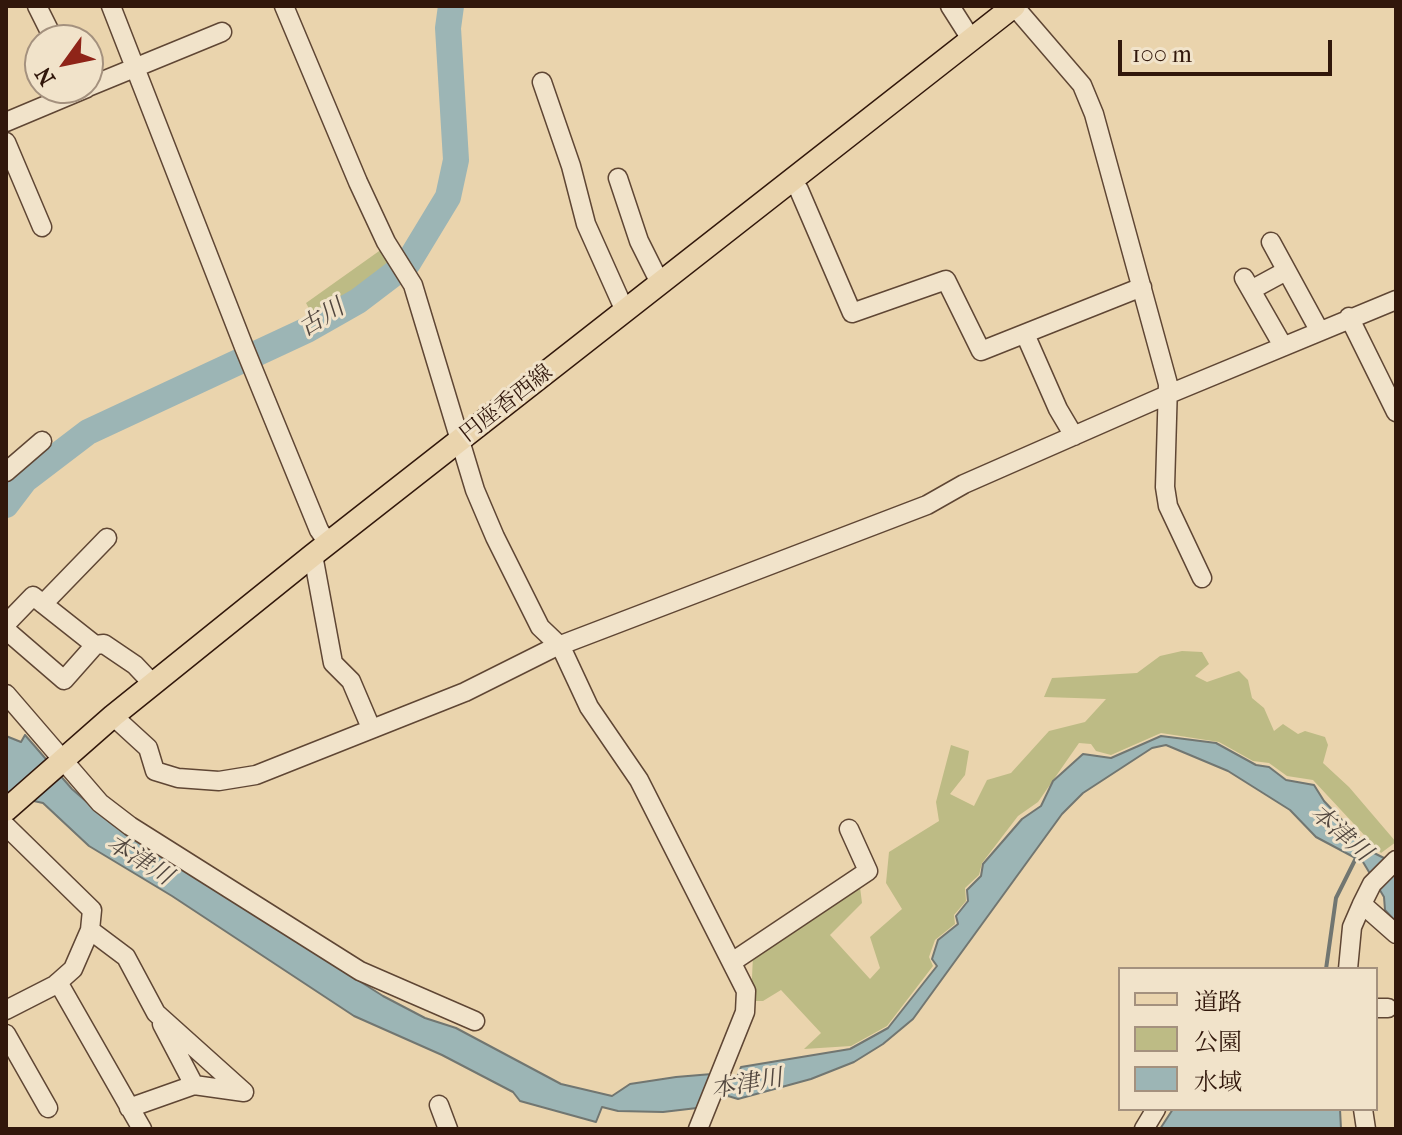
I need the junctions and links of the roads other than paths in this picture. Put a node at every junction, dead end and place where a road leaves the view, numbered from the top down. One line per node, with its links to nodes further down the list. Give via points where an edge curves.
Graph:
1 (37, 6): 6 (street)
2 (111, 6): 9 (street)
3 (284, 6): 31 (street, via 358,182 413,285)
4 (950, 6): 8 (street)
5 (1014, 6): 8 (main road, 円座香西線); 21 (street, via 1082,85)
6 (46, 24)
7 (222, 32): 9 (street)
8 (971, 39): 16 (main road, 円座香西線)
9 (135, 67): 10 (street); 35 (street)
10 (104, 80)
11 (542, 82): 23 (street, via 586,224)
12 (46, 104): 13 (street)
13 (6, 122)
14 (6, 142): 17 (street)
15 (618, 178): 20 (street)
16 (792, 181): 20 (main road, 円座香西線); 26 (street, via 852,313 946,280 981,351)
17 (42, 227)
18 (1271, 242): 19 (street)
19 (1286, 271): 25 (street); 27 (street, via 1247,284)
20 (660, 283): 23 (main road, 円座香西線)
21 (1142, 287): 26 (street); 28 (street)
22 (1396, 300): 24 (street)
23 (625, 311): 31 (main road, 円座香西線)
24 (1349, 317): 25 (street); 29 (street)
25 (1319, 330): 27 (street)
26 (1025, 334): 30 (street)
27 (1283, 346): 28 (street)
28 (1169, 394): 30 (street); 36 (street, via 1168,506)
29 (1396, 412)
30 (1074, 436): 40 (street, via 927,505)
31 (460, 440): 35 (main road, 円座香西線); 40 (street, via 475,490 522,593 540,627)
32 (42, 441): 33 (street)
33 (6, 472)
34 (107, 538): 37 (street)
35 (320, 549): 41 (main road, 円座香西線); 44 (street, via 333,663 351,681)
36 (1202, 578)
37 (43, 604): 38 (street, via 33,596); 39 (street)
38 (6, 627): 39 (street, via 64,680)
39 (95, 645): 41 (street, via 104,644)
40 (561, 647): 44 (street); 53 (street, via 589,707 639,780)
41 (153, 684): 43 (main road, 円座香西線)
42 (6, 694): 45 (street)
43 (113, 716): 44 (street, via 148,748 155,771 219,781 267,772); 45 (main road, 円座香西線)
44 (371, 728)
45 (62, 761): 46 (main road, 円座香西線); 58 (street, via 100,803 244,898 360,971)
46 (6, 810)
47 (6, 826): 51 (street, via 92,910)
48 (849, 829): 53 (street, via 868,871)
49 (1396, 860): 50 (street)
50 (1363, 901): 52 (street); 54 (street, via 1352,927)
51 (90, 930): 55 (street, via 73,969); 57 (street, via 126,957)
52 (1396, 934)
53 (732, 962): 65 (street, via 746,991 745,1012)
54 (1348, 967)
55 (58, 982): 56 (street); 63 (street)
56 (6, 1010)
57 (156, 1013): 60 (street); 60 (street, via 244,1092)
58 (475, 1021)
59 (6, 1034): 62 (street)
60 (194, 1085): 63 (street)
61 (439, 1105): 67 (street)
62 (48, 1108)
63 (129, 1108): 66 (street)
64 (1155, 1111): 68 (street)
65 (701, 1121)
66 (142, 1129)
67 (448, 1129)
68 (1144, 1129)

